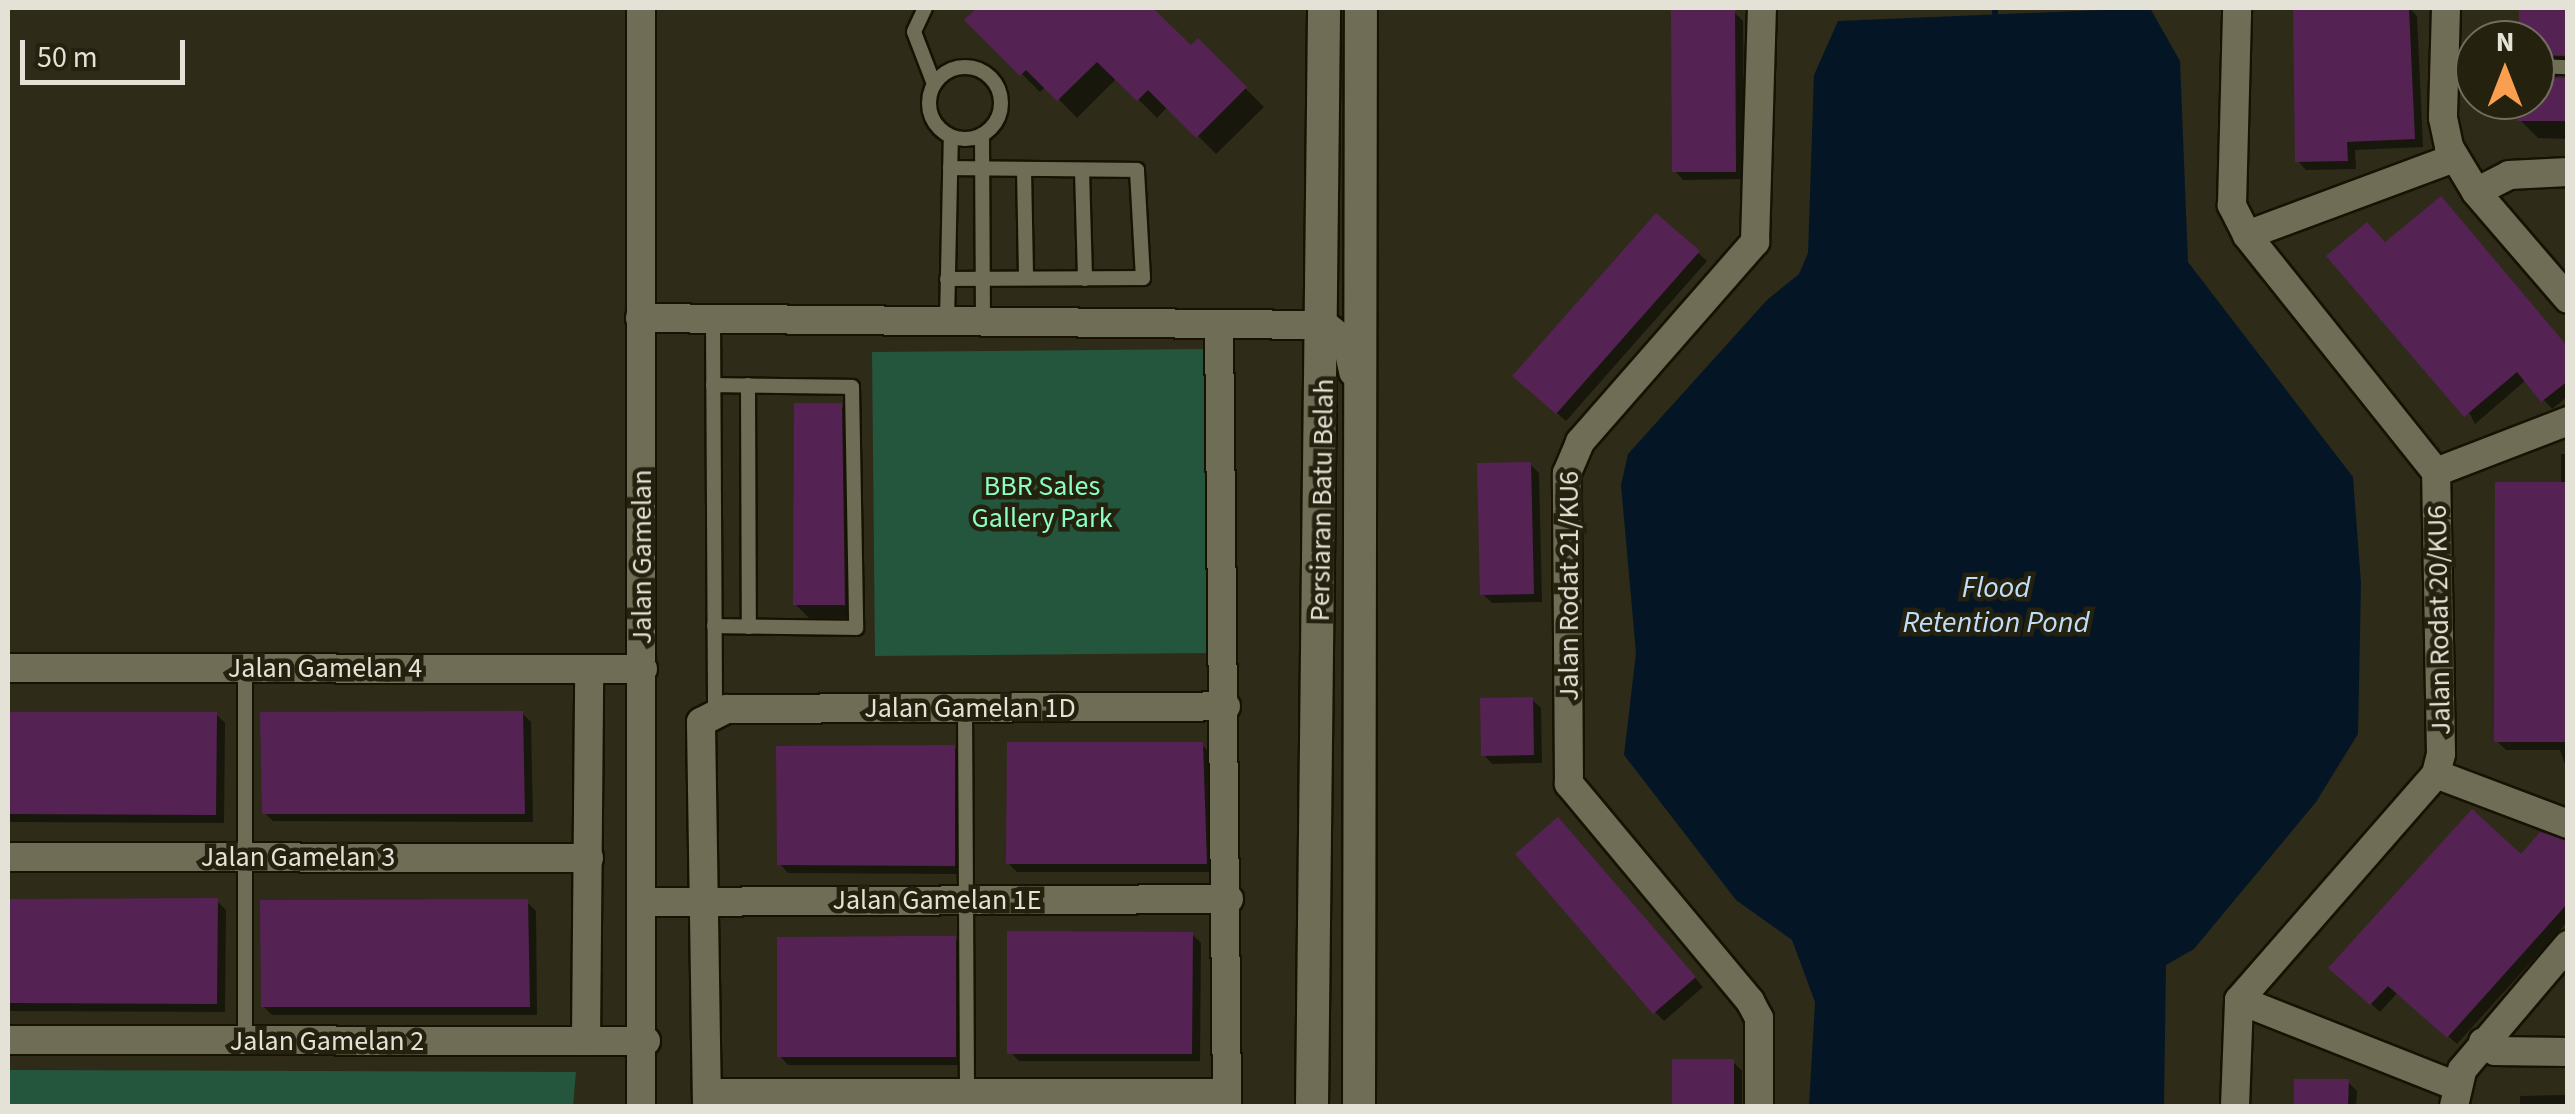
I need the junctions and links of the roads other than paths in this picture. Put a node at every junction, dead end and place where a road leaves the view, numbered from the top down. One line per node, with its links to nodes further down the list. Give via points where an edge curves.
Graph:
1 (641, 8): 24 (street, Jalan Gamelan)
2 (926, 8): 8 (lane, via 914,32)
3 (1324, 8): 29 (street, Persiaran Batu Belah)
4 (1360, 8): 32 (street, Persiaran Batu Belah)
5 (1762, 8): 68 (street, Jalan Rodat 21/KU6, via 1755,242 1580,442 1567,473 1570,784 1750,1001 1758,1018)
6 (2236, 8): 18 (street, Jalan Rodat 20/KU6, via 2232,204)
7 (2446, 8): 11 (street, via 2443,118)
8 (934, 84): 9 (lane, via 964,67 995,83 1001,106); 10 (lane, via 929,108)
9 (982, 135): 10 (lane); 13 (lane)
10 (951, 137): 12 (lane)
11 (2454, 158): 17 (street); 18 (street)
12 (950, 168): 13 (lane); 22 (lane)
13 (981, 170): 14 (lane); 20 (lane)
14 (1024, 170): 15 (lane); 19 (lane)
15 (1082, 170): 21 (lane); 21 (lane, via 1136,170 1143,278)
16 (2568, 172): 17 (street, via 2509,175)
17 (2476, 192): 23 (street)
18 (2246, 235): 34 (street, Jalan Rodat 20/KU6)
19 (1026, 278): 20 (lane); 21 (lane)
20 (983, 279): 22 (lane); 27 (lane)
21 (1085, 279)
22 (948, 280): 26 (lane)
23 (2568, 298)
24 (640, 318): 25 (street); 40 (street, Jalan Gamelan)
25 (713, 318): 26 (street); 30 (lane)
26 (947, 321): 27 (street)
27 (983, 321): 28 (street)
28 (1219, 324): 29 (street); 41 (street)
29 (1325, 325): 32 (street, via 1347,343); 66 (street, Persiaran Batu Belah)
30 (713, 385): 31 (lane); 35 (lane)
31 (748, 386): 36 (lane); 36 (lane, via 852,386 856,628)
32 (1359, 403): 67 (street, Persiaran Batu Belah)
33 (2568, 421): 34 (street)
34 (2436, 472): 44 (street, Jalan Rodat 20/KU6, via 2442,754)
35 (714, 626): 36 (lane); 43 (lane)
36 (749, 626)
37 (8, 668): 38 (street, Jalan Gamelan 4)
38 (245, 668): 39 (street, Jalan Gamelan 4); 47 (lane)
39 (590, 669): 40 (street, Jalan Gamelan 4); 48 (street)
40 (643, 669): 51 (street, Jalan Gamelan)
41 (1226, 706): 42 (street, Jalan Gamelan 1D); 49 (street)
42 (965, 708): 43 (street, Jalan Gamelan 1D, via 727,709); 50 (lane)
43 (715, 715): 52 (street, via 701,722)
44 (2436, 774): 45 (street); 54 (street, Jalan Rodat 20/KU6)
45 (2568, 824)
46 (8, 856): 47 (street, Jalan Gamelan 3)
47 (245, 857): 48 (street, Jalan Gamelan 3); 56 (lane)
48 (590, 858): 57 (street)
49 (1229, 898): 50 (street, Jalan Gamelan 1E); 64 (street)
50 (966, 900): 52 (street, Jalan Gamelan 1E); 63 (lane)
51 (645, 902): 52 (street, Jalan Gamelan 1E); 58 (street, Jalan Gamelan)
52 (703, 902): 62 (street)
53 (2568, 946): 59 (street)
54 (2238, 1000): 61 (street); 69 (street)
55 (8, 1040): 56 (street, Jalan Gamelan 2)
56 (245, 1041): 57 (street, Jalan Gamelan 2)
57 (586, 1041): 58 (street, Jalan Gamelan 2)
58 (646, 1041): 65 (street, Jalan Gamelan)
59 (2483, 1042): 60 (street, via 2495,1051); 61 (street)
60 (2568, 1052)
61 (2454, 1096)
62 (707, 1100): 63 (street)
63 (967, 1100): 64 (street)
64 (1227, 1100)
65 (641, 1106)
66 (1312, 1106)
67 (1360, 1106)
68 (1759, 1106)
69 (2235, 1106)

